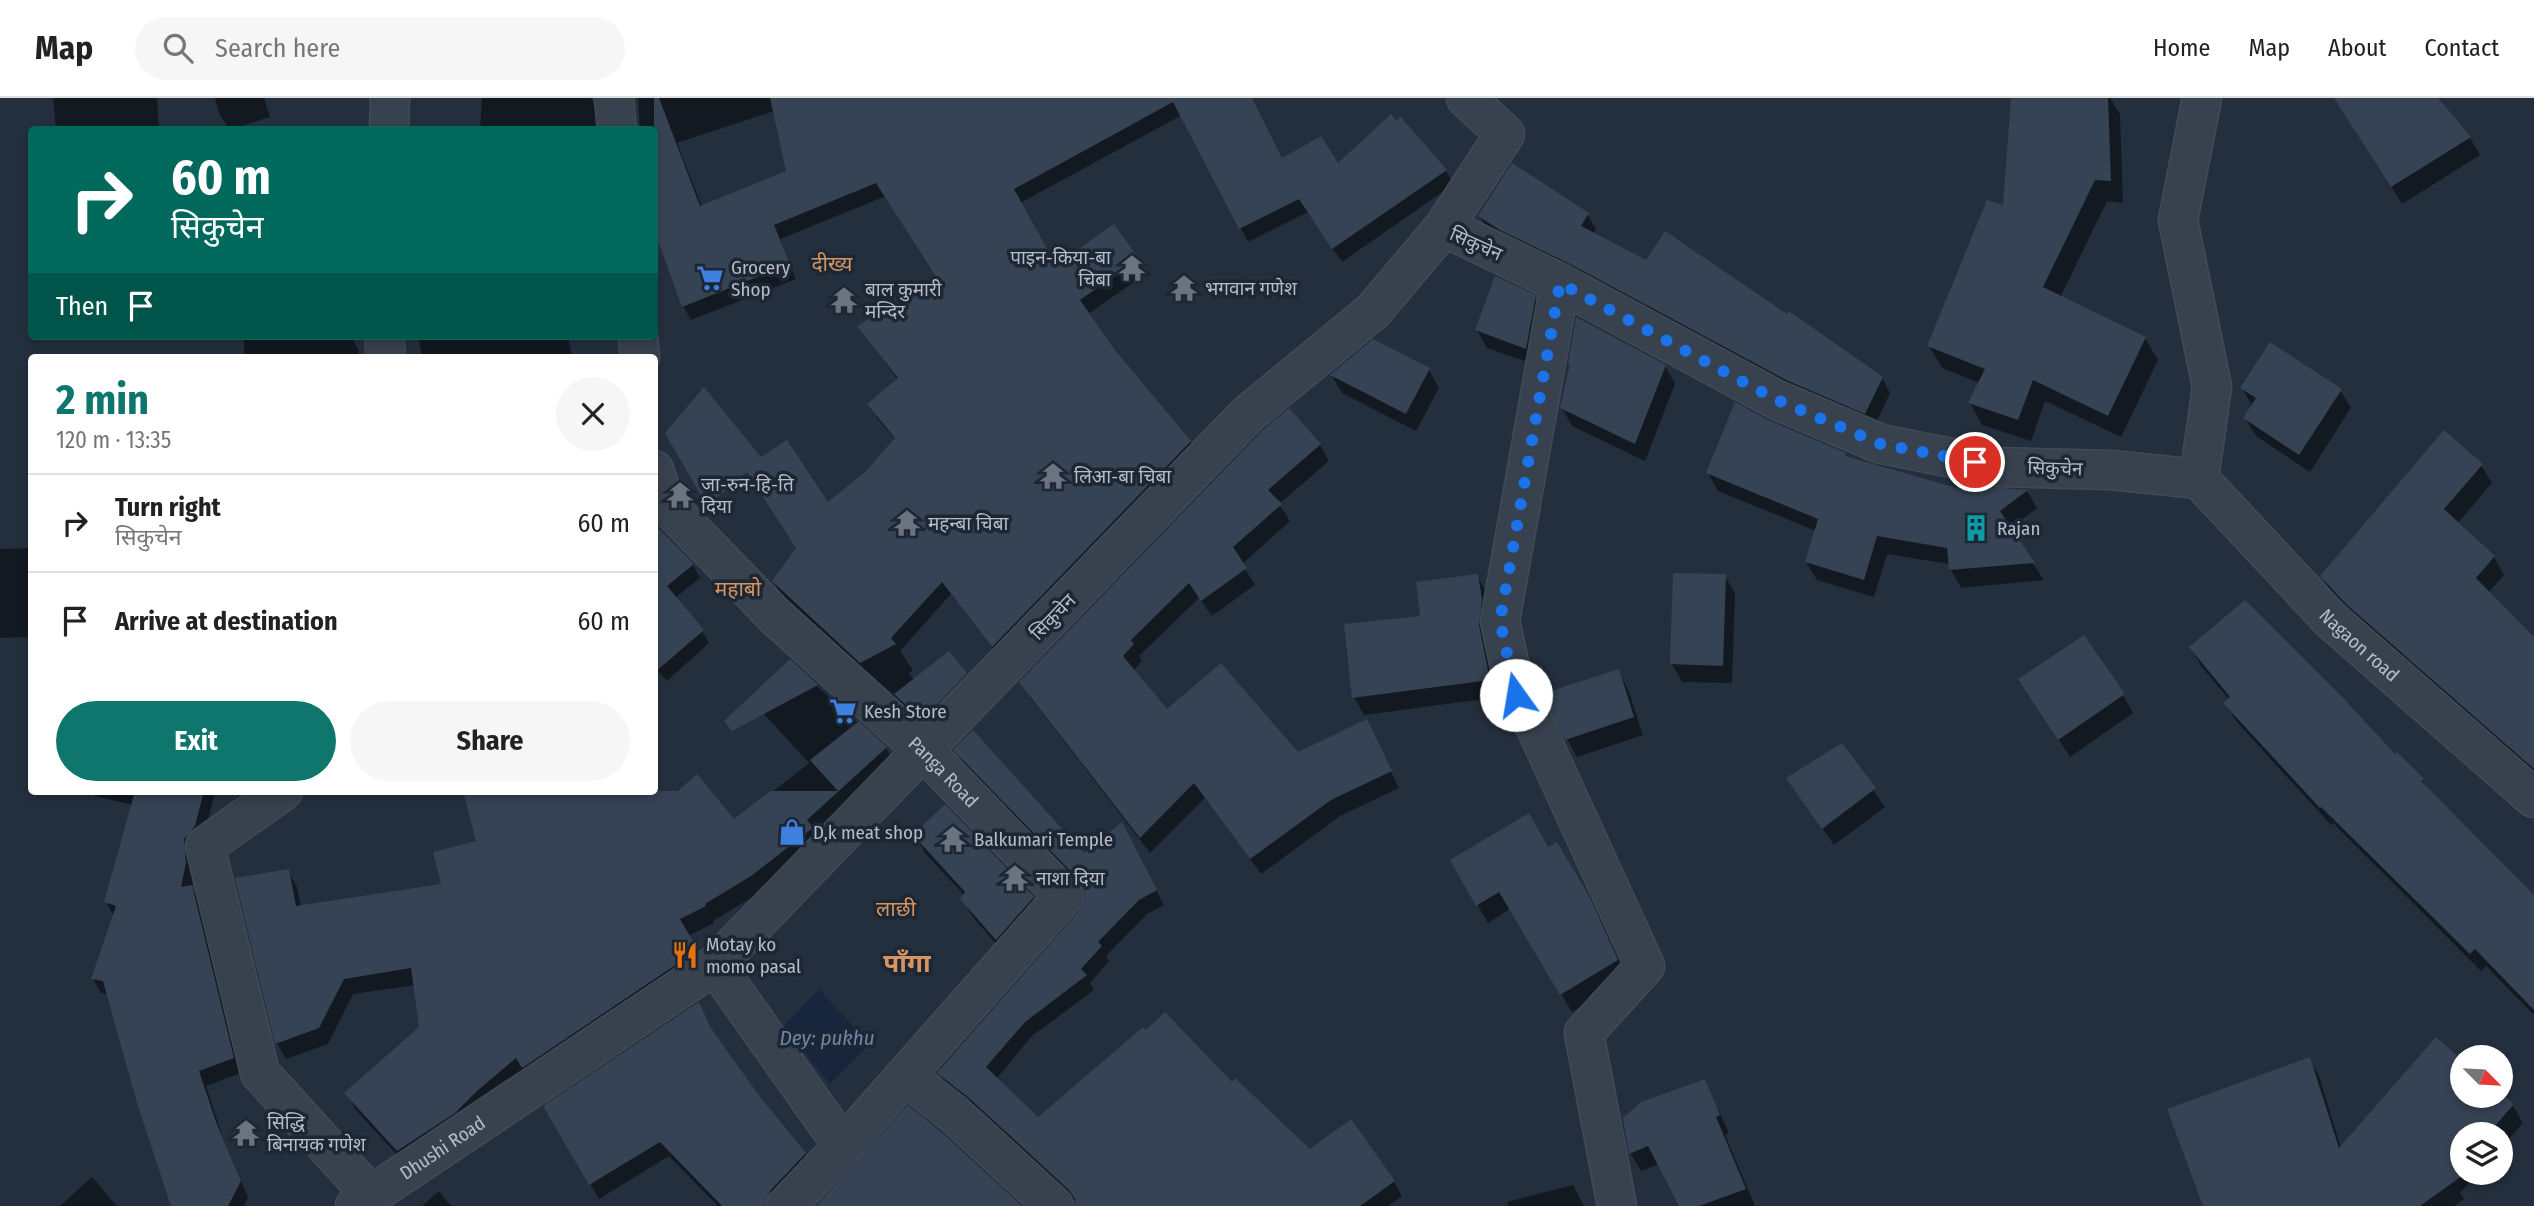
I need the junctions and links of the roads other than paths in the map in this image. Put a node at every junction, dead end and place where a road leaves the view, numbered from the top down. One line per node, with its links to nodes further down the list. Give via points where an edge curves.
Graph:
1 (390, 98): 5 (street)
2 (614, 98): 6 (street)
3 (1466, 98): 7 (street, via 1505,134)
4 (2202, 98): 9 (street, via 2178,220 2212,387)
5 (389, 126)
6 (617, 126)
7 (1444, 227): 8 (street, सिकुचेन); 11 (street, सिकुचेन, via 1373,311 1247,415)
8 (1560, 283): 9 (street, सिकुचेन, via 1777,400 1881,444 1998,467 2111,470); 20 (street, via 1500,621 1516,695 1531,717 1645,965 1584,1033)
9 (2199, 479): 13 (street, Nagaon road, via 2331,620)
10 (658, 481): 11 (street, Panga Road, via 666,503 775,616)
11 (924, 751): 14 (street, सिकुचेन); 15 (street, Panga Road, via 1064,896)
12 (278, 795): 17 (street, via 205,846 260,1073)
13 (2534, 798)
14 (716, 965): 16 (street); 17 (street, Dhushi Road)
15 (906, 1076): 16 (street, Panga Road); 19 (street)
16 (843, 1146): 18 (street, Panga Road)
17 (363, 1201)
18 (786, 1206)
19 (1055, 1206)
20 (1618, 1206)

